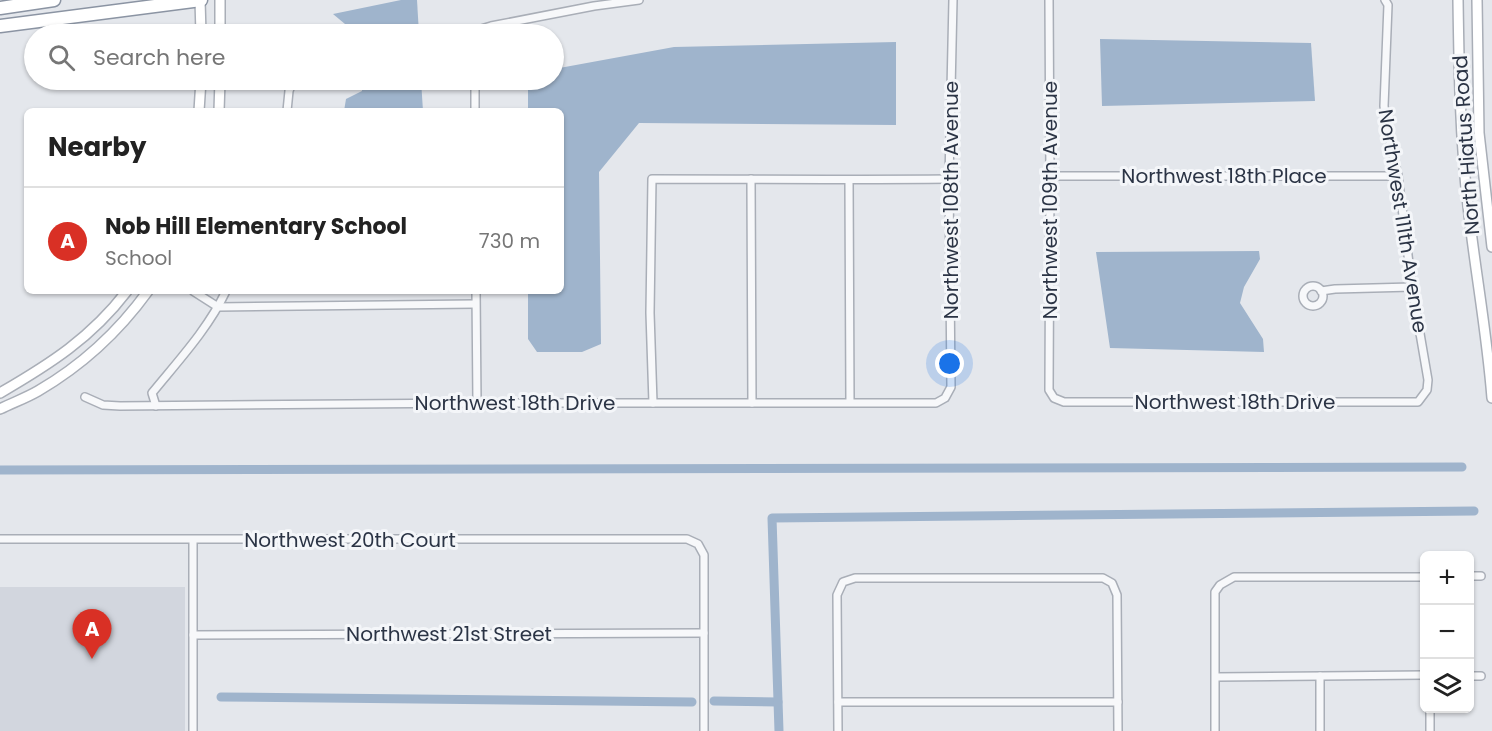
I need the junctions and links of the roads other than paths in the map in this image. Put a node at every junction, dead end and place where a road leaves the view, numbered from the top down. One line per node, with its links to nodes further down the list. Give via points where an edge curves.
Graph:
1 (54, 0): 12 (highway)
2 (201, 0): 14 (main road); 17 (highway)
3 (220, 0): 15 (main road)
4 (578, 0): 13 (street)
5 (639, 0): 11 (street)
6 (952, 0): 29 (street, Northwest 108th Avenue)
7 (1049, 0): 26 (street, Northwest 109th Avenue)
8 (1385, 0): 27 (street, Northwest 111th Avenue, via 1388,5 1384,106)
9 (1458, 0): 45 (main road, North Hiatus Road, via 1461,128)
10 (1477, 0): 31 (main road, North Hiatus Road, via 1479,133)
11 (594, 3): 13 (street)
12 (0, 8)
13 (580, 9): 16 (street)
14 (201, 24)
15 (220, 24)
16 (507, 24)
17 (0, 26)
18 (200, 90): 22 (main road)
19 (220, 90): 23 (main road)
20 (289, 90): 24 (street)
21 (475, 90): 25 (street)
22 (199, 108)
23 (219, 108)
24 (287, 108)
25 (475, 108)
26 (1050, 176): 27 (street, Northwest 18th Place); 44 (street, Northwest 109th Avenue, via 1049,390)
27 (1398, 176): 32 (street, Northwest 111th Avenue)
28 (751, 179): 30 (street); 49 (street, via 652,179); 50 (street)
29 (949, 179): 30 (street); 43 (street, Northwest 108th Avenue, via 951,387)
30 (849, 180): 46 (street)
31 (1492, 247)
32 (1412, 287): 33 (street); 47 (street, Northwest 111th Avenue, via 1428,380 1428,390)
33 (1321, 291)
34 (125, 294): 41 (main road, via 67,351)
35 (146, 294): 52 (main road, via 132,313 75,366 38,391)
36 (198, 294): 40 (street)
37 (224, 294): 40 (street)
38 (476, 294): 39 (street)
39 (476, 304): 40 (street); 48 (street)
40 (218, 307): 51 (street, via 152,393)
41 (0, 393)
42 (85, 397): 51 (street, Northwest 18th Drive, via 103,405)
43 (945, 398): 46 (street, Northwest 18th Drive, via 936,403)
44 (1054, 398): 47 (street, Northwest 18th Drive, via 1064,402)
45 (1492, 398)
46 (850, 402): 50 (street, Northwest 18th Drive)
47 (1418, 402)
48 (477, 403): 49 (street, Northwest 18th Drive); 51 (street, Northwest 18th Drive)
49 (653, 403): 50 (street, Northwest 18th Drive)
50 (752, 403)
51 (156, 406)
52 (0, 409)
53 (0, 539): 54 (street, Northwest 20th Court)
54 (193, 540): 58 (street, Northwest 20th Court, via 687,539 698,544 704,555); 59 (street)
55 (1474, 576): 56 (street)
56 (1481, 576)
57 (1420, 577): 64 (street, via 1234,577 1215,592)
58 (704, 633): 59 (street, Northwest 21st Street); 69 (street)
59 (194, 634): 68 (street)
60 (1420, 675): 61 (street)
61 (1320, 676): 64 (street); 73 (street)
62 (1474, 676): 63 (street)
63 (1482, 676)
64 (1216, 677): 72 (street)
65 (838, 702): 66 (street); 66 (street, via 837,595 843,582 855,578 1103,578 1112,583 1117,595); 70 (street)
66 (1118, 702): 71 (street)
67 (1430, 713): 74 (street)
68 (193, 731)
69 (704, 731)
70 (838, 731)
71 (1118, 731)
72 (1215, 731)
73 (1320, 731)
74 (1430, 731)

